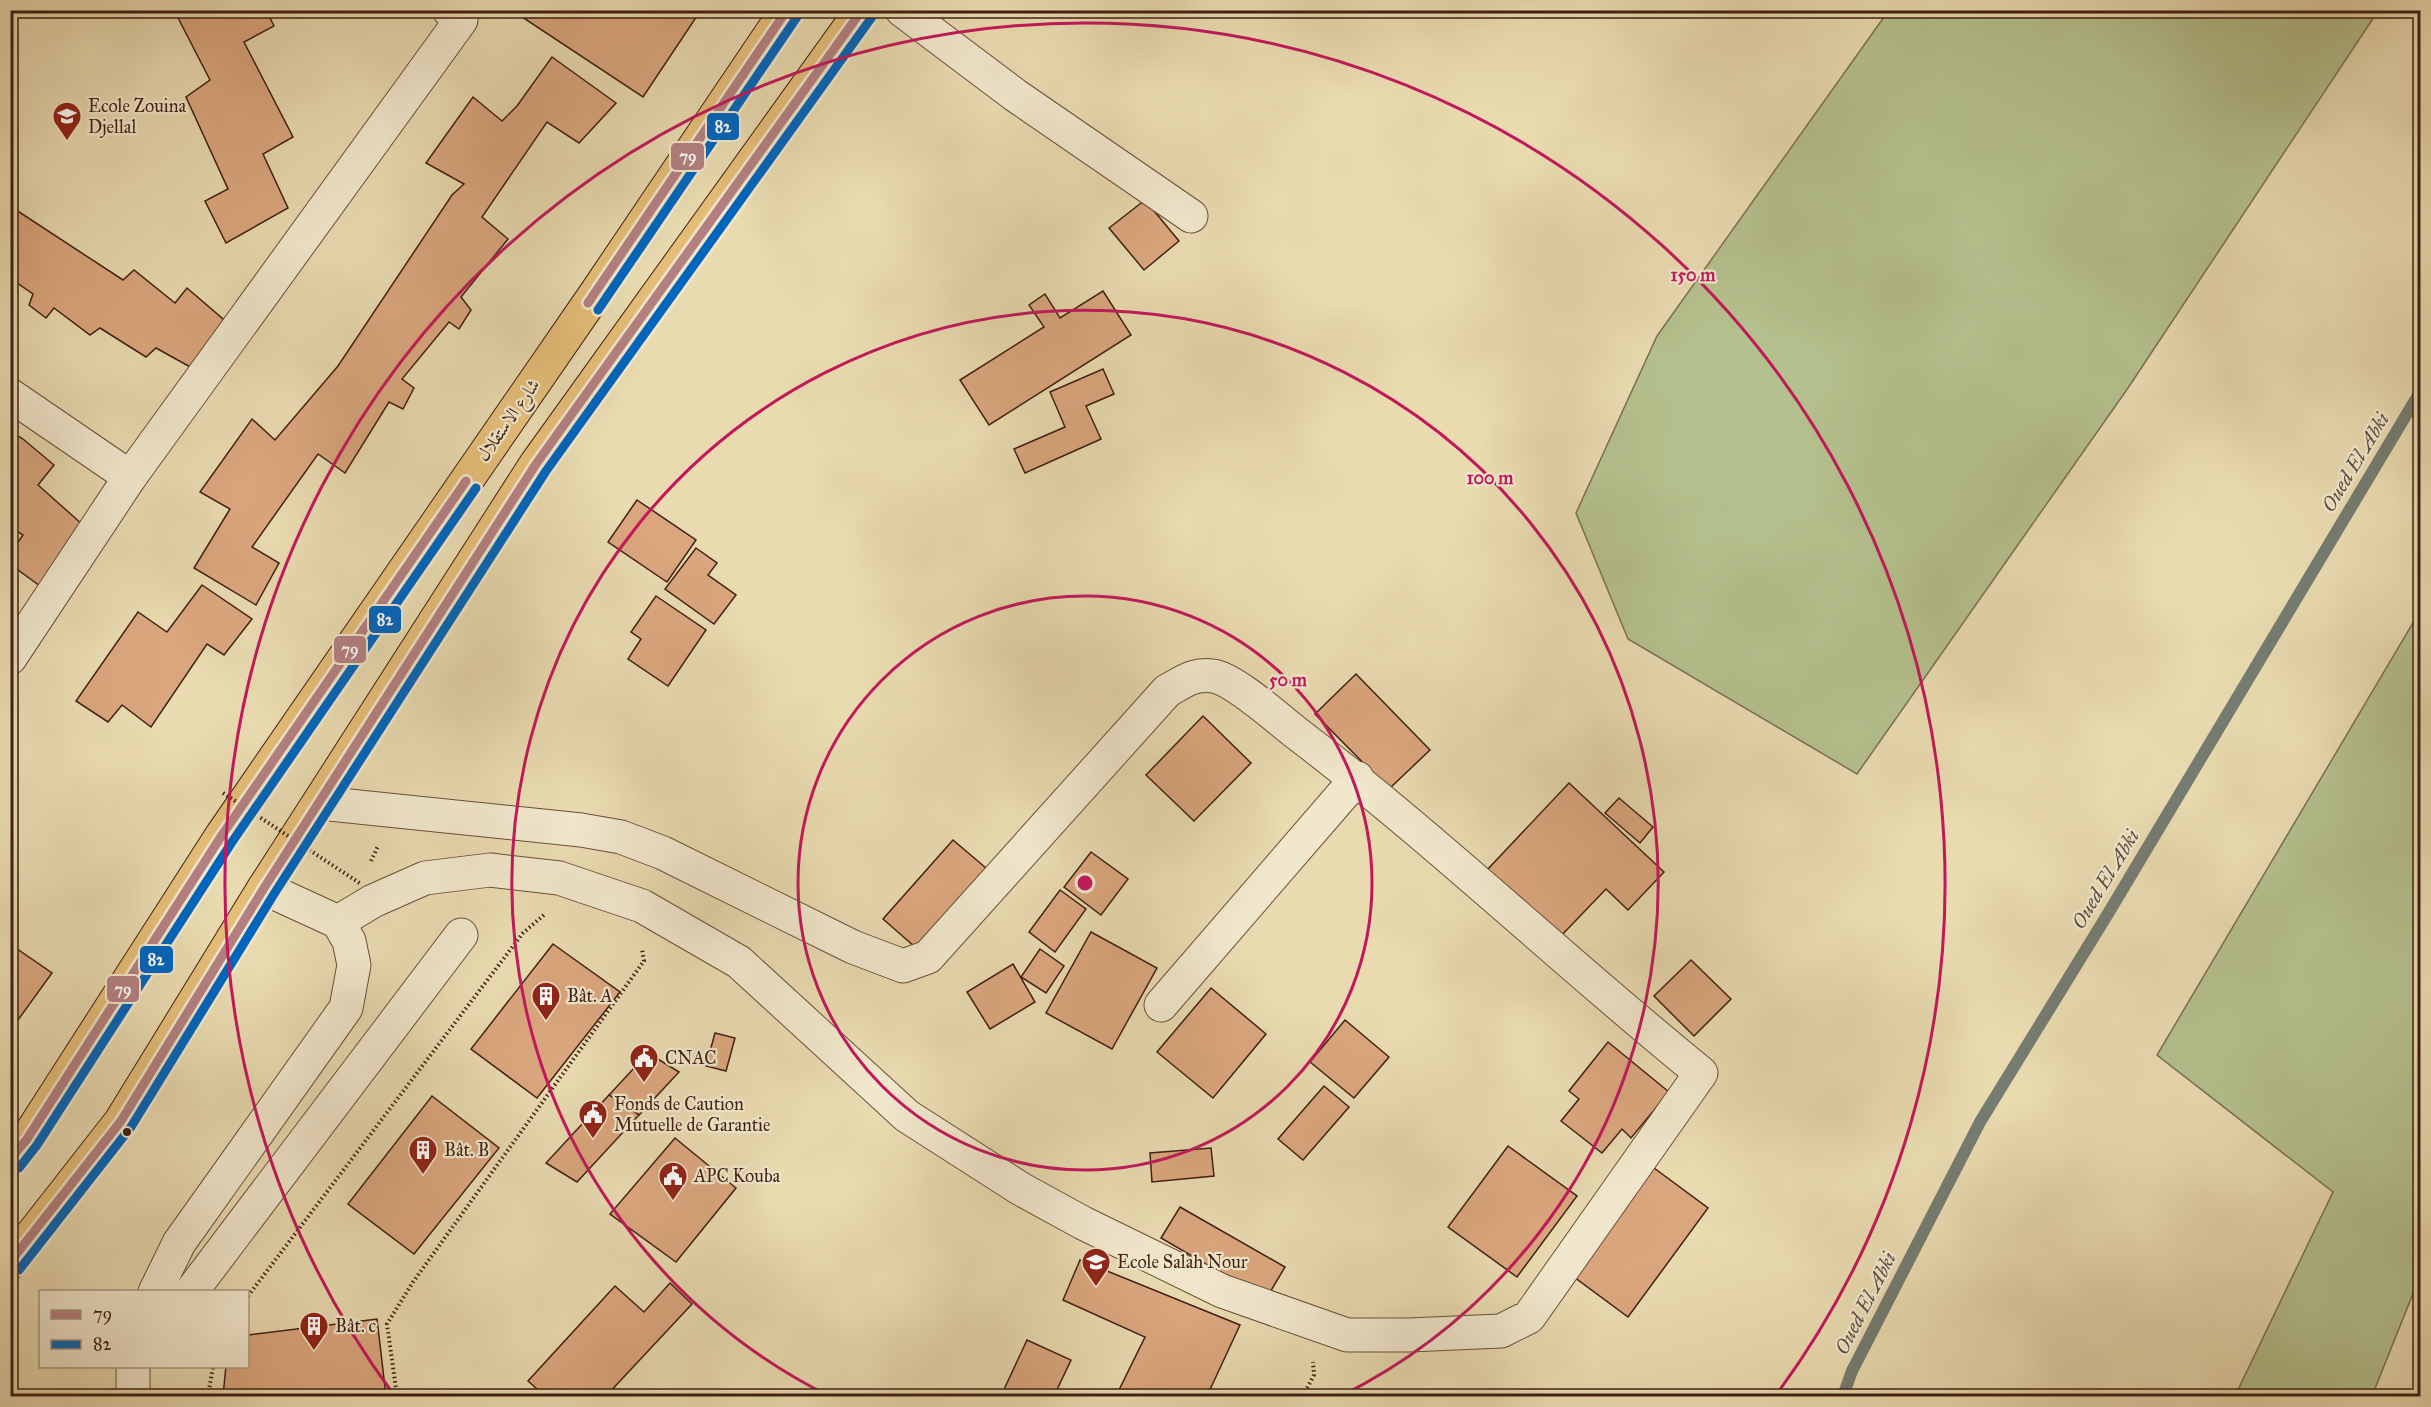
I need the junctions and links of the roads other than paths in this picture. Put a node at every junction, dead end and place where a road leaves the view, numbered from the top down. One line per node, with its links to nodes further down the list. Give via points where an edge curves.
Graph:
1 (787, 10): 15 (main road, شارع الاستقلال, via 222,835)
2 (862, 10): 10 (main road, via 536,464)
3 (902, 10): 5 (street, via 1015,95)
4 (460, 14): 7 (street)
5 (1191, 216)
6 (10, 395): 7 (street)
7 (130, 477): 8 (street)
8 (14, 646)
9 (1357, 778): 10 (street, via 1242,691 1215,676 1191,676 1167,692 928,957 903,966 853,947 621,837); 12 (street, via 1701,1073 1528,1317 1501,1331 1347,1335 1222,1291 1083,1223 1021,1189 908,1116 739,962 642,906 559,878 490,870 424,878); 14 (street)
10 (320, 803): 11 (main road)
11 (264, 888): 12 (street); 16 (main road, via 121,1121)
12 (338, 922): 17 (street, via 349,941 354,965 346,1008 179,1243)
13 (460, 935): 18 (street)
14 (1161, 1005)
15 (10, 1160)
16 (10, 1263)
17 (156, 1290)
18 (193, 1290)

